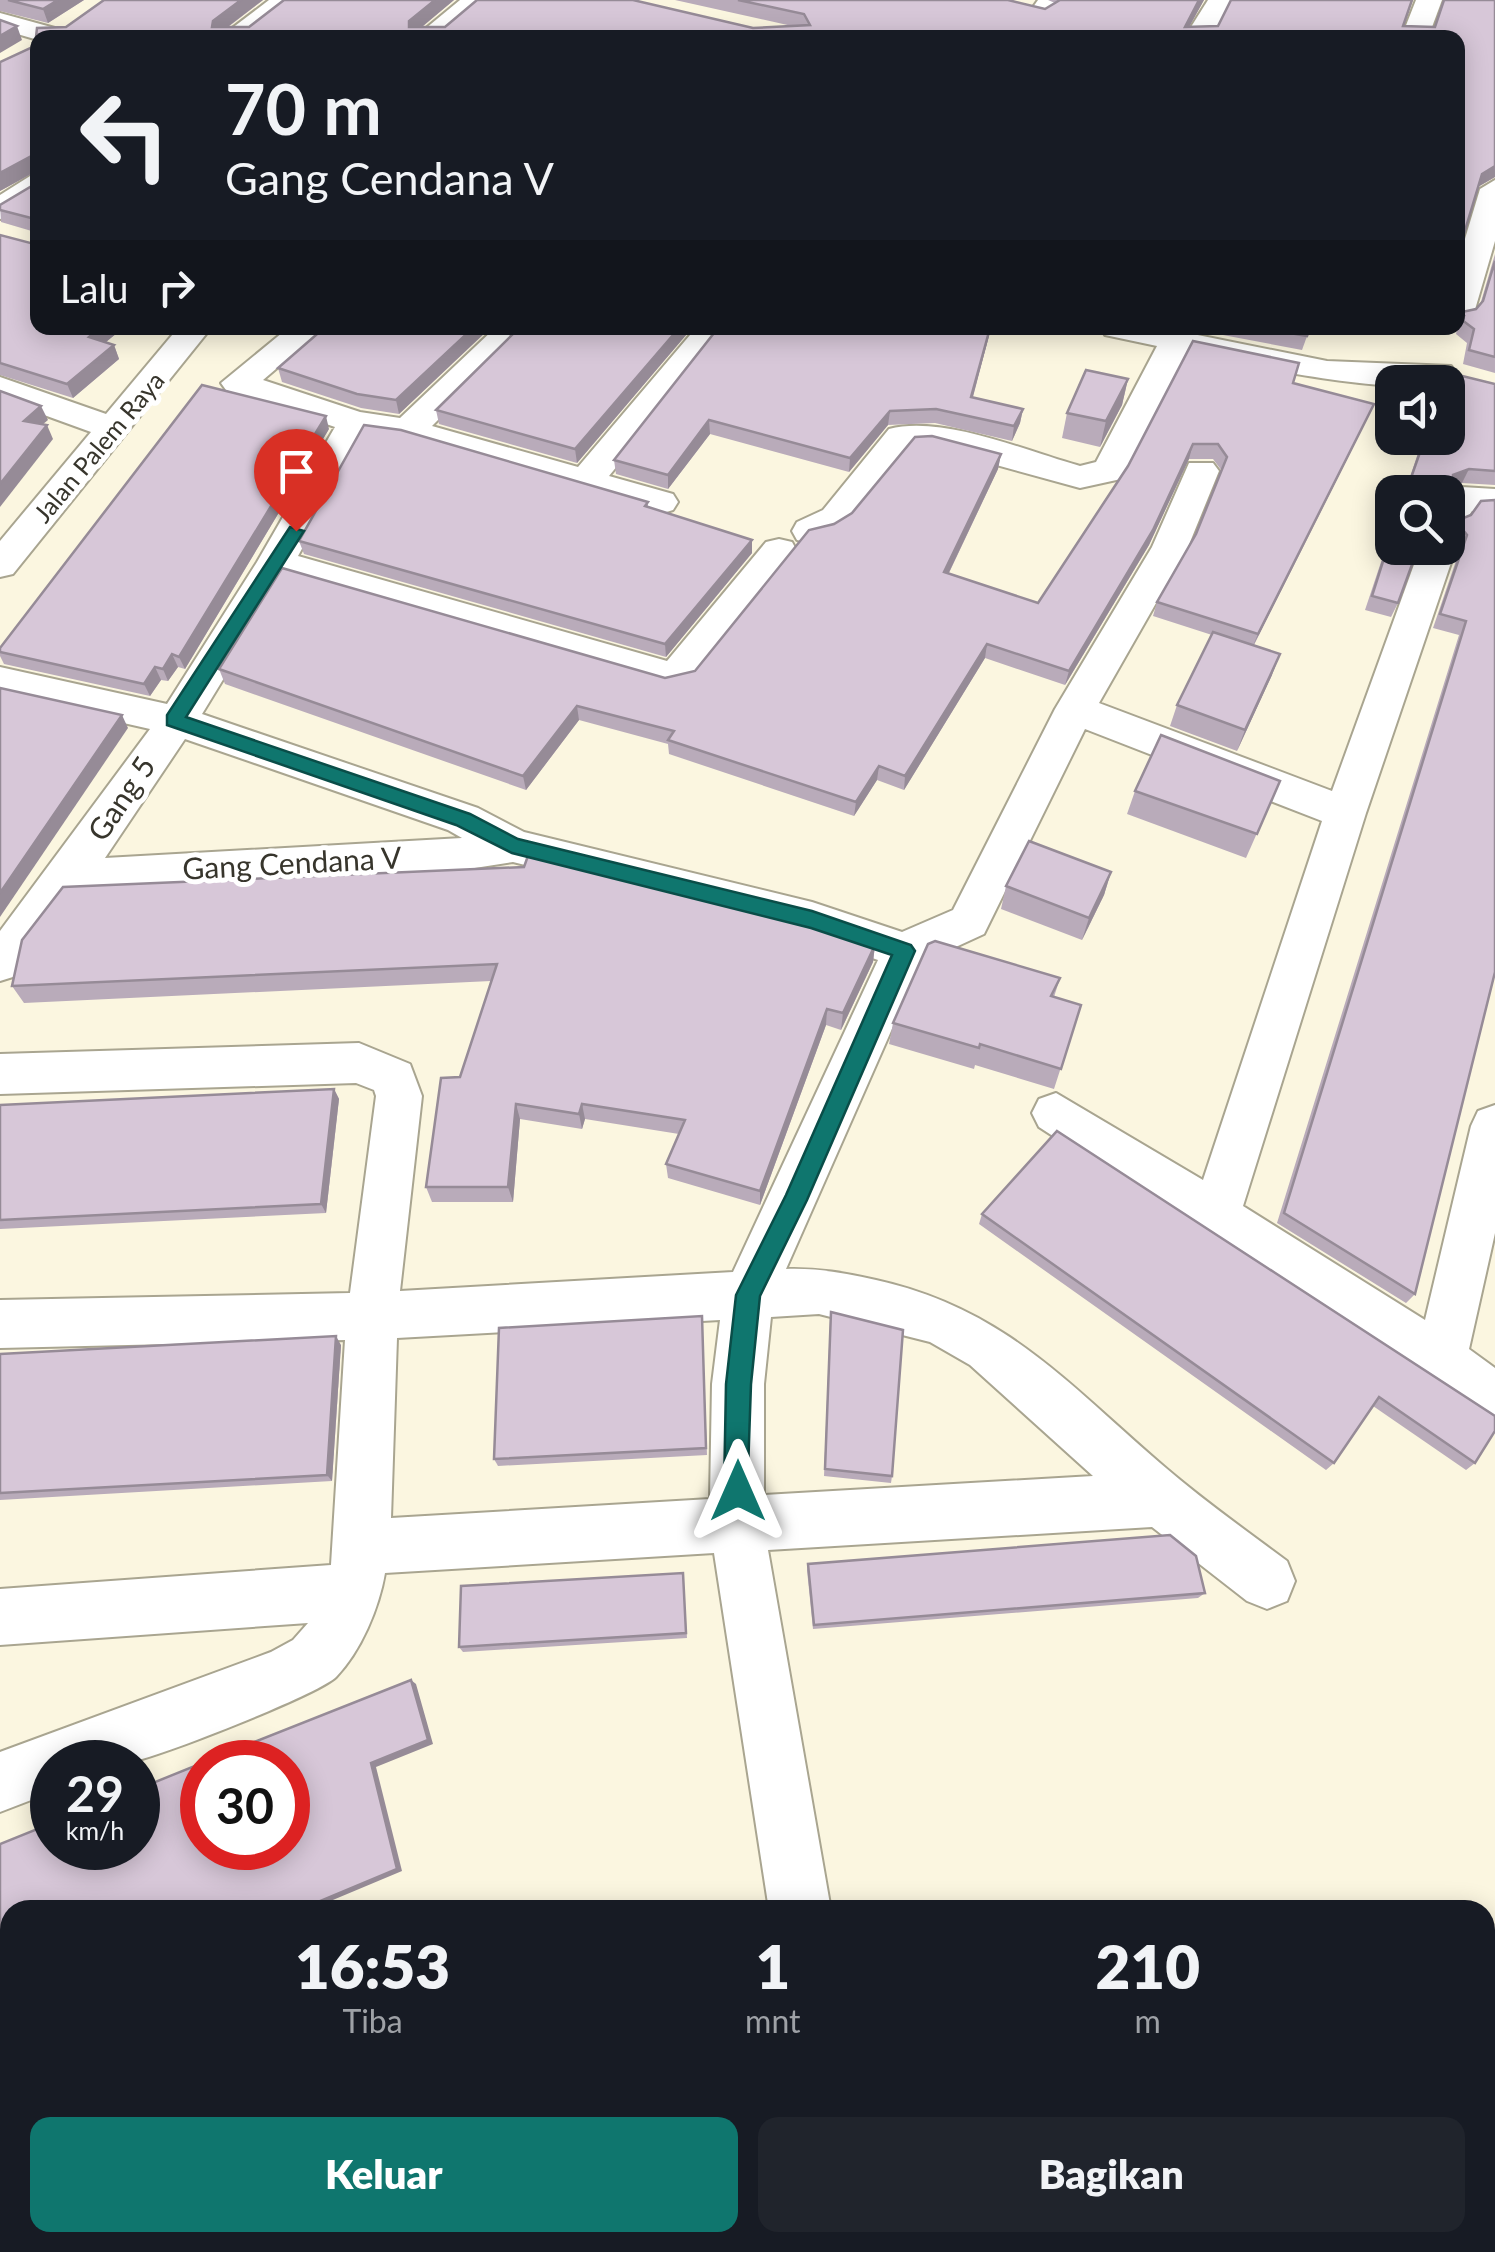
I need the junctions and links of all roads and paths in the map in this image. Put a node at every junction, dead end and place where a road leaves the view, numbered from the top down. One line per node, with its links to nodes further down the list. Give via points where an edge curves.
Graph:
1 (286, 0): 11 (street)
2 (476, 0): 12 (street)
3 (1221, 0): 14 (street)
4 (1430, 0): 15 (street)
5 (1010, 4): 6 (street)
6 (1048, 6): 13 (street)
7 (81, 18): 10 (street)
8 (0, 21): 9 (street)
9 (30, 30)
10 (62, 30)
11 (243, 30)
12 (438, 30)
13 (1030, 30)
14 (1202, 30)
15 (1417, 30)
16 (30, 186): 18 (street)
17 (1495, 189): 19 (street)
18 (0, 210)
19 (1465, 290)
20 (190, 335): 28 (street, Jalan Palem Raya)
21 (299, 335): 32 (street)
22 (506, 335): 36 (street)
23 (707, 335): 38 (street)
24 (1146, 335): 26 (street)
25 (1451, 335): 27 (street)
26 (1176, 342): 29 (street); 42 (street, via 1102,474 1080,477 932,436 901,437 836,518 794,541 690,663 668,675)
27 (1442, 365)
28 (166, 367): 32 (street); 35 (street, Jalan Palem Raya)
29 (1375, 374)
30 (1465, 379): 31 (street)
31 (1476, 382)
32 (238, 383): 34 (street)
33 (0, 387): 35 (street)
34 (355, 422): 36 (street); 42 (street, Gang 5)
35 (112, 428): 43 (street, Jalan Palem Raya)
36 (408, 430): 38 (street)
37 (1200, 471): 46 (street, via 1170,547)
38 (587, 478): 41 (street)
39 (1465, 499): 40 (street)
40 (1495, 501)
41 (660, 502)
42 (278, 562): 47 (street, Gang 5)
43 (0, 565)
44 (1432, 565): 48 (street)
45 (0, 681): 47 (street, Gang Cendana V)
46 (1075, 709): 48 (street); 51 (street, via 969,922)
47 (174, 720): 49 (street, Gang Cendana V, via 452,815); 50 (street, Gang 5)
48 (1345, 813): 56 (street)
49 (512, 846): 50 (street, Gang Cendana V, via 434,857); 51 (street, Gang Cendana V, via 812,920)
50 (71, 876): 52 (street, Gang 5)
51 (904, 951): 57 (street)
52 (0, 963)
53 (0, 1074): 58 (street, via 360,1063 379,1068 394,1078 398,1096)
54 (1056, 1113): 56 (street)
55 (1495, 1126): 60 (street)
56 (1216, 1215): 60 (street)
57 (748, 1295): 58 (street); 62 (street, via 819,1291 861,1297 947,1324 988,1348); 63 (street, via 738,1384)
58 (372, 1316): 59 (street); 64 (street)
59 (0, 1324)
60 (1441, 1359): 61 (street)
61 (1495, 1399)
62 (1160, 1499): 63 (street); 65 (street)
63 (737, 1527): 64 (street); 68 (street)
64 (358, 1569): 66 (street); 67 (street, via 332,1638 313,1660)
65 (1267, 1581)
66 (0, 1617)
67 (0, 1782)
68 (798, 1900)

